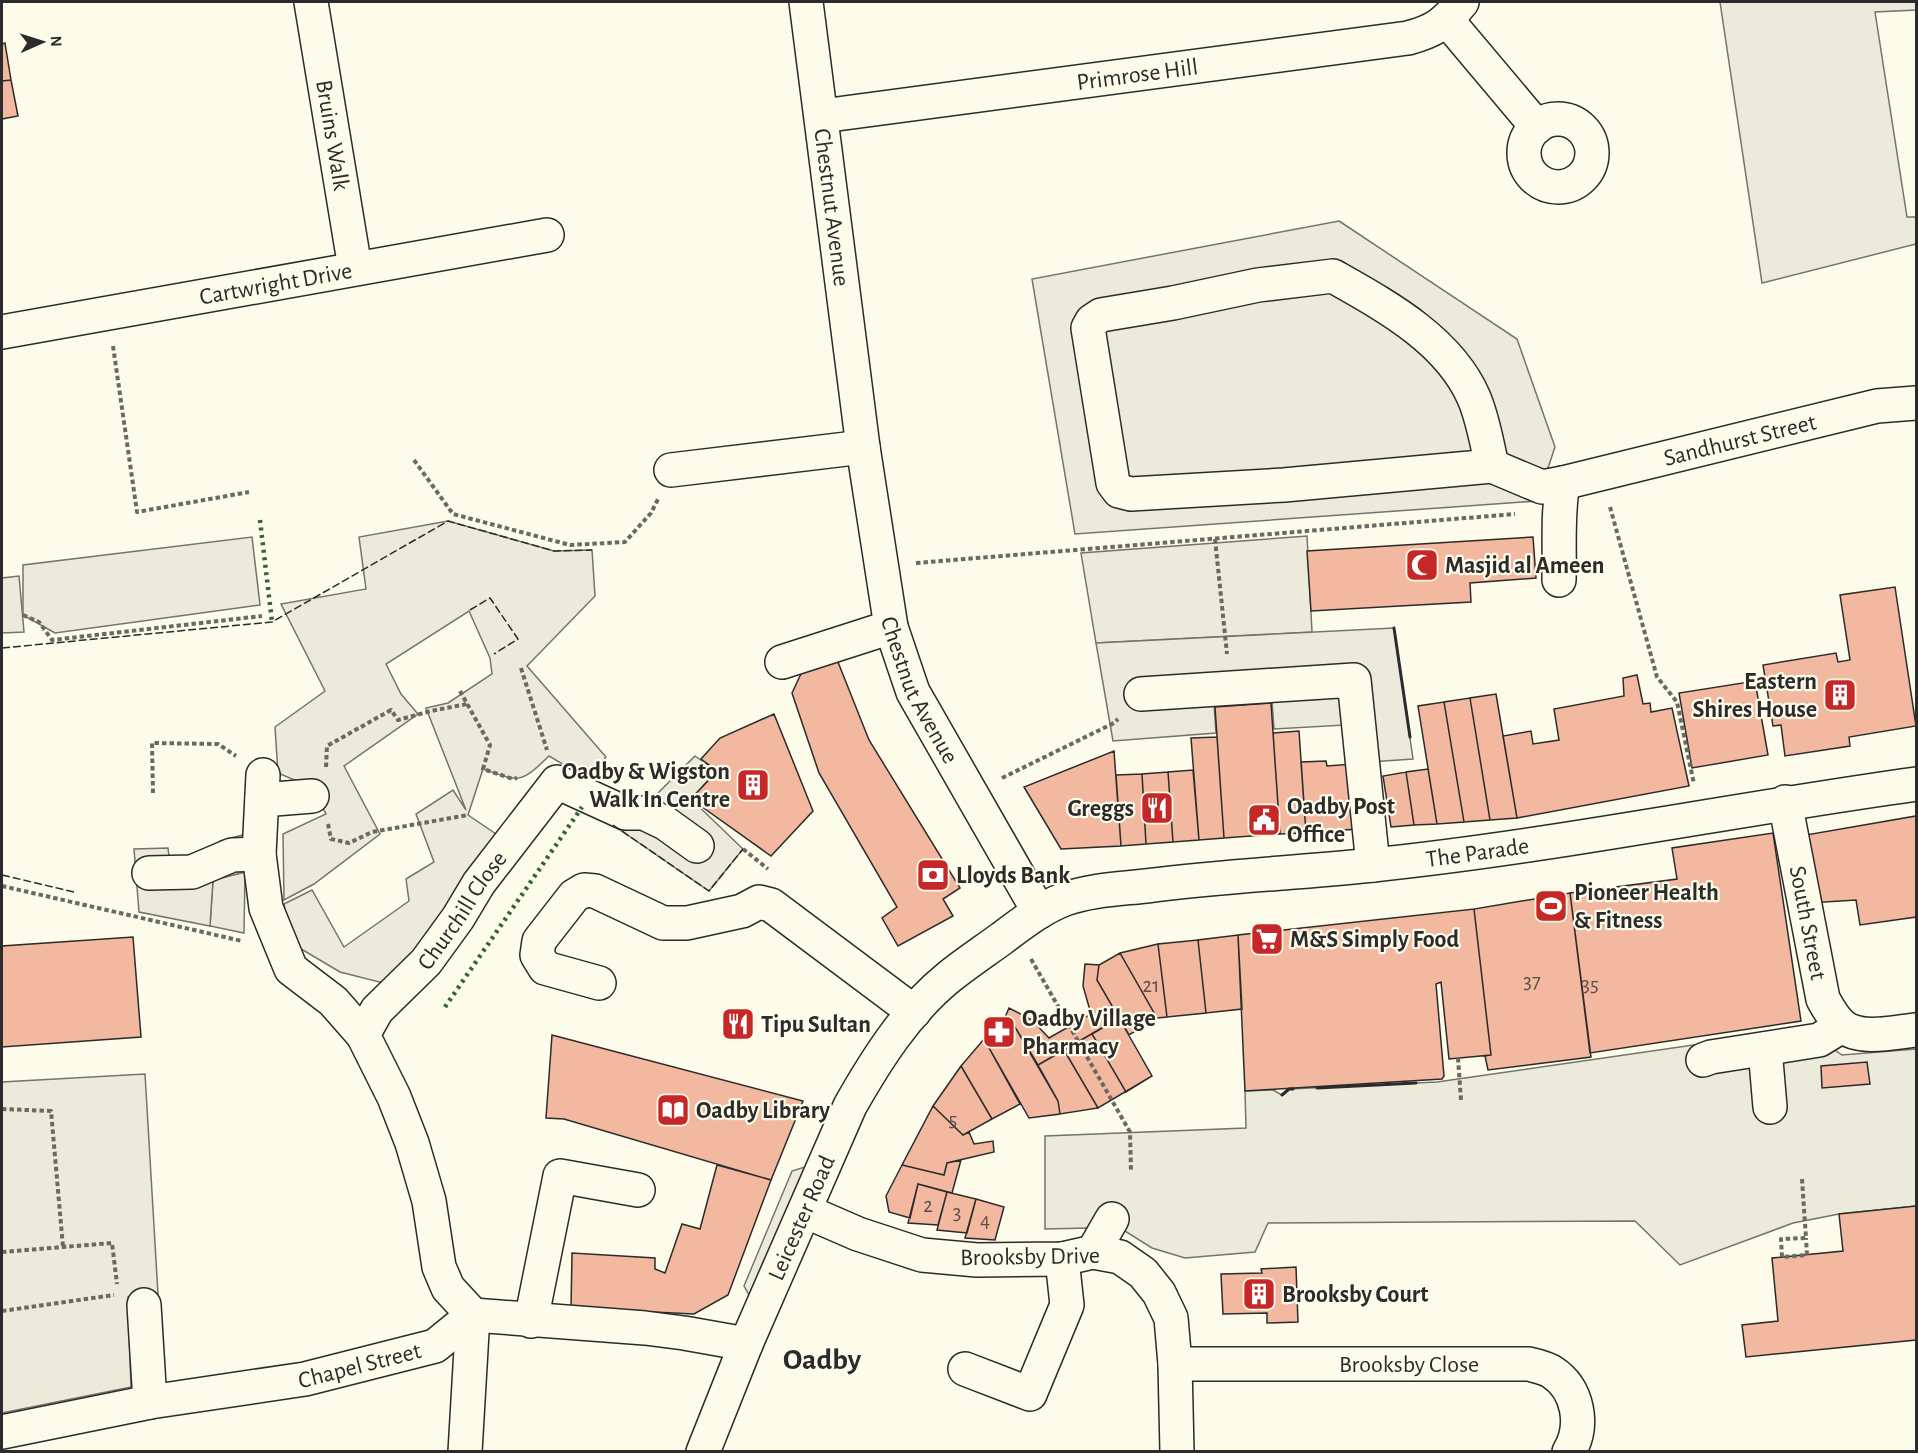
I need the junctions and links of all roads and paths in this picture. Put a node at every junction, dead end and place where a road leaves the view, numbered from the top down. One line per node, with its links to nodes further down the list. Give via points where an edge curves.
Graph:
1 (311, 2): 7 (street, Bruins Walk)
2 (806, 2): 4 (street, Chestnut Avenue)
3 (1455, 11): 4 (street, Primrose Hill, via 1426,33 1408,38); 5 (street, Primrose Hill)
4 (822, 116): 11 (street, Chestnut Avenue)
5 (1537, 127)
6 (548, 235): 7 (street, Cartwright Drive)
7 (355, 268): 8 (street, Cartwright Drive)
8 (108, 312): 9 (street, Cartwright Drive); 16 (path, via 137,512)
9 (2, 332)
10 (1917, 404): 15 (street, Sandhurst Street, via 1877,406)
11 (863, 447): 14 (street); 19 (street, Chestnut Avenue)
12 (414, 460): 14 (path, via 453,514 570,545 625,542 651,513)
13 (1492, 466): 13 (street, via 1284,485 1131,494 1119,491 1113,483 1088,328 1101,315 1258,285 1333,276 1428,336 1453,362 1475,399); 17 (street, Sandhurst Street)
14 (671, 471)
15 (1602, 474): 17 (street, Sandhurst Street); 39 (path, via 1657,677 1677,702)
16 (249, 492)
17 (1560, 497): 18 (path); 20 (street)
18 (1215, 539): 19 (path); 26 (path)
19 (880, 566): 23 (street, Chestnut Avenue)
20 (1559, 580)
21 (23, 615): 22 (path, via 39,622 52,640)
22 (262, 616)
23 (891, 627): 24 (street); 35 (street, Chestnut Avenue, via 913,692)
24 (782, 662)
25 (521, 668): 31 (path)
26 (1230, 687): 28 (street); 42 (street, via 1354,681)
27 (460, 691): 29 (path)
28 (1141, 694): 35 (path, via 1114,723)
29 (467, 704): 30 (path, via 490,745 483,769 513,779); 36 (path, via 398,720 391,710 327,746)
30 (521, 777)
31 (557, 783): 40 (street, via 625,813 644,813); 51 (street, Churchill Close, via 478,883 426,962 377,1010)
32 (1917, 784): 37 (street, The Parade)
33 (262, 787): 34 (path, via 218,744 152,744); 36 (street); 41 (street)
34 (153, 793)
35 (970, 793): 45 (street, Chestnut Avenue)
36 (321, 796): 38 (path, via 331,839 349,843 372,832)
37 (1785, 802): 39 (street, The Parade); 49 (street, South Street, via 1823,999)
38 (468, 815)
39 (1701, 818): 42 (street, The Parade)
40 (697, 846)
41 (259, 854): 43 (street, via 232,855 192,872); 46 (street, via 266,908)
42 (1372, 865): 45 (street, The Parade, via 1092,893 1066,899)
43 (149, 873)
44 (2, 886): 46 (path)
45 (1026, 921): 48 (street, Leicester Road, via 948,978); 58 (path, via 1130,1132)
46 (284, 950): 51 (street, via 291,969 333,1001)
47 (599, 983): 48 (street, via 545,968 537,955 539,941 574,896 584,890 595,891 663,923 687,923 759,902 771,905)
48 (914, 1012): 61 (street, Leicester Road, via 870,1069)
49 (1848, 1029): 50 (street, via 1869,1034); 52 (street, via 1819,1040)
50 (1917, 1030)
51 (363, 1035): 69 (street, via 412,1143 429,1201 439,1267 448,1288)
52 (1765, 1049): 54 (street); 56 (street)
53 (1458, 1058): 55 (path)
54 (1703, 1060)
55 (1461, 1100)
56 (1770, 1107)
57 (2, 1109): 64 (path, via 51,1111)
58 (1131, 1172)
59 (1802, 1179): 63 (path)
60 (638, 1190): 70 (street, via 560,1176)
61 (805, 1210): 66 (street, Brooksby Drive, via 858,1234 922,1255 976,1260); 71 (street, Leicester Road)
62 (1112, 1219): 66 (street)
63 (1806, 1238): 63 (path, via 1781,1239 1782,1257 1807,1255)
64 (63, 1247): 65 (path); 68 (path, via 112,1243 118,1294)
65 (2, 1252)
66 (1077, 1255): 72 (street, Brooksby Drive, via 1120,1257 1143,1273 1159,1293 1171,1318); 73 (street, via 1067,1305 1030,1394)
67 (144, 1305): 74 (street)
68 (2, 1311)
69 (473, 1315): 70 (street); 74 (street, Chapel Street, via 435,1346 305,1379); 76 (street)
70 (531, 1321): 71 (street, via 645,1328)
71 (746, 1344): 77 (street, Leicester Road)
72 (1175, 1364): 78 (street, Brooksby Drive); 79 (street, Brooksby Close, via 1529,1364 1551,1371 1568,1388 1578,1414 1576,1440)
73 (965, 1369)
74 (150, 1402): 75 (street, Chapel Street)
75 (2, 1432)
76 (465, 1452)
77 (703, 1452)
78 (1177, 1452)
79 (1569, 1452)

